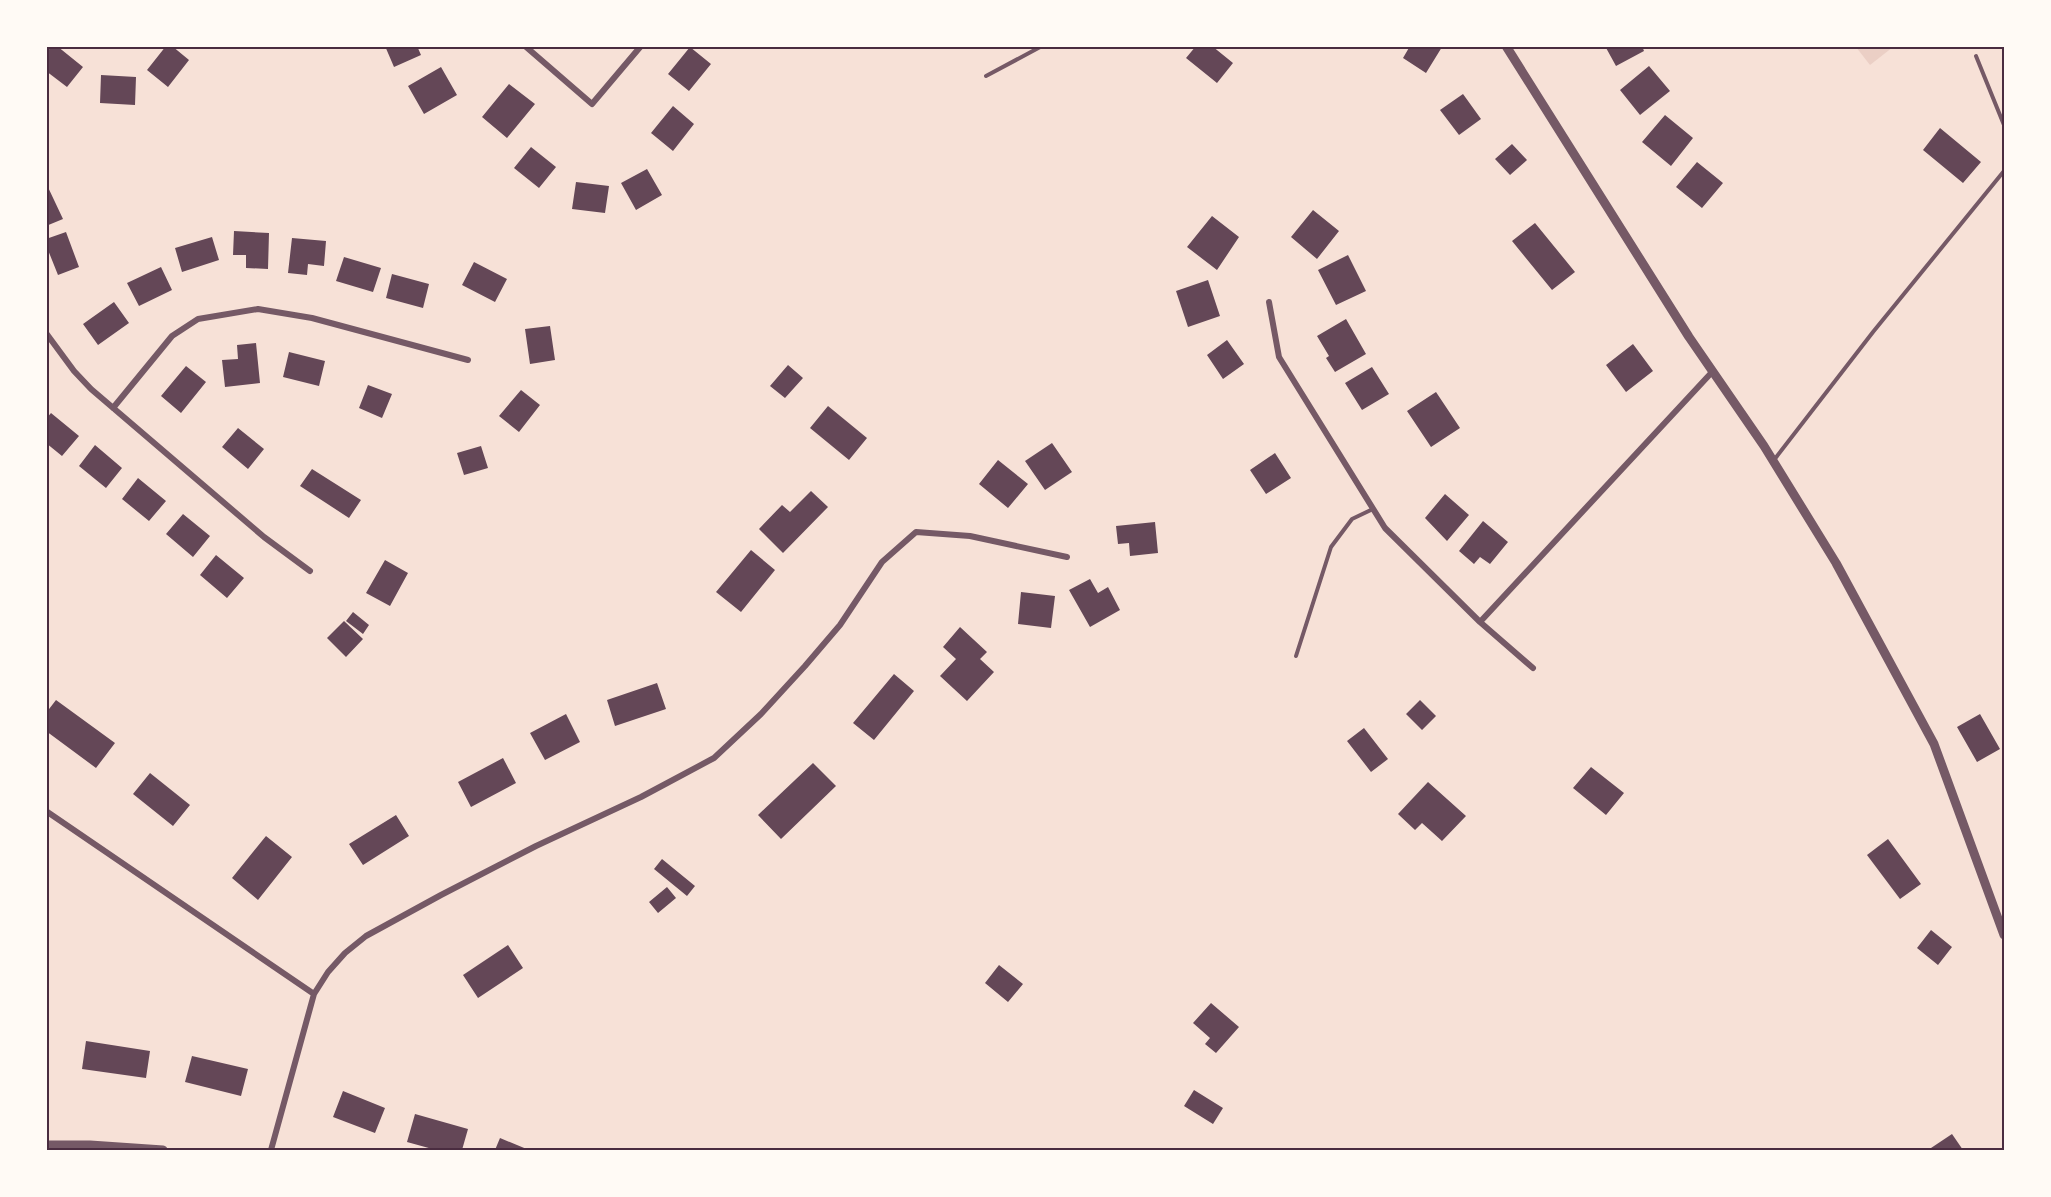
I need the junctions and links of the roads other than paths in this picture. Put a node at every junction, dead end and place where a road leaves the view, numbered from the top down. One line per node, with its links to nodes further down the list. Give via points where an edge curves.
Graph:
1 (525, 46): 2 (street, via 592,104)
2 (641, 46)
3 (1042, 46): 6 (lane)
4 (1506, 46): 12 (street)
5 (1976, 56): 7 (lane)
6 (986, 76)
7 (2004, 125)
8 (2004, 171): 14 (lane)
9 (1269, 302): 15 (street, via 1279,357)
10 (46, 333): 13 (street, via 74,371)
11 (468, 360): 13 (street, via 312,318 258,309 198,318 172,336)
12 (1713, 371): 14 (street); 18 (street)
13 (113, 408): 17 (street, via 264,537)
14 (1773, 461): 22 (street, via 1836,563 1934,744)
15 (1373, 509): 18 (street, via 1385,528); 19 (lane, via 1352,519 1331,546)
16 (1067, 557): 23 (street, via 970,536 916,532 882,562 840,625 805,666 714,758 366,936 345,953)
17 (310, 571)
18 (1480, 622): 20 (street)
19 (1296, 656)
20 (1533, 668)
21 (46, 811): 23 (street)
22 (2004, 935)
23 (314, 994): 26 (street)
24 (46, 1145): 25 (street)
25 (162, 1150)
26 (271, 1150)

